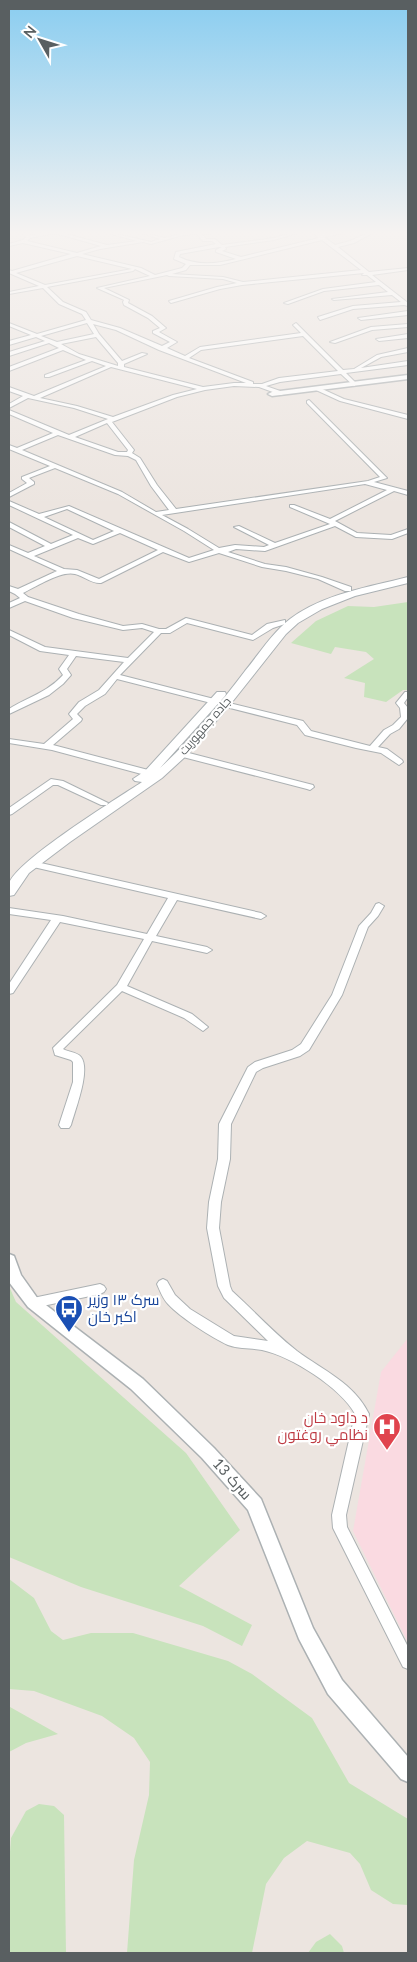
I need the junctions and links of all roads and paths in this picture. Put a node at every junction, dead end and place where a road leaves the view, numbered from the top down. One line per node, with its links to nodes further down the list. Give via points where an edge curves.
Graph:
1 (9, 324): 8 (street)
2 (78, 324): 8 (street)
3 (90, 324): 10 (street)
4 (98, 324): 17 (street)
5 (158, 324): 17 (street, via 163,328 155,332 174,342)
6 (296, 325): 9 (street)
7 (408, 325): 14 (street, via 371,329)
8 (35, 334): 13 (street); 15 (street)
9 (304, 334): 21 (street, via 200,349); 27 (street)
10 (97, 335): 13 (street); 25 (street)
11 (408, 336): 12 (street)
12 (379, 340)
13 (53, 342): 16 (street); 19 (street)
14 (333, 342)
15 (9, 343)
16 (64, 348): 22 (street); 26 (street)
17 (162, 349): 21 (street)
18 (408, 350): 27 (street, via 379,356)
19 (9, 354)
20 (144, 354): 25 (street)
21 (185, 358): 30 (street)
22 (93, 359): 24 (street); 28 (street)
23 (408, 363): 27 (street)
24 (112, 365): 25 (street); 38 (street)
25 (121, 366): 33 (street)
26 (9, 369)
27 (345, 372): 31 (street); 32 (street, via 279,380)
28 (47, 376)
29 (408, 377): 31 (street)
30 (251, 383): 32 (street); 33 (street)
31 (354, 384): 35 (street)
32 (264, 385): 36 (street)
33 (201, 388): 43 (street)
34 (9, 389): 38 (street)
35 (318, 389): 36 (street); 42 (street, via 342,400)
36 (280, 393): 37 (street)
37 (272, 394)
38 (30, 397): 40 (street); 43 (street, via 75,407)
39 (309, 402): 50 (street, via 384,478)
40 (9, 406)
41 (9, 412): 44 (street)
42 (408, 417)
43 (112, 421): 45 (street); 48 (street, via 131,450)
44 (58, 433): 45 (street); 47 (street)
45 (69, 437): 48 (street, via 117,454)
46 (9, 447): 47 (street)
47 (17, 450): 49 (street)
48 (129, 454): 56 (street, via 138,459)
49 (56, 466): 53 (street, via 24,478 32,483); 57 (street, via 120,493)
50 (365, 482): 51 (street); 56 (street)
51 (393, 489): 52 (street); 59 (street)
52 (408, 493)
53 (9, 494)
54 (9, 502): 58 (street)
55 (292, 506): 59 (street)
56 (173, 510): 57 (street)
57 (155, 514): 69 (street)
58 (40, 516): 62 (street, via 67,507); 64 (street)
59 (333, 522): 63 (street, via 356,535 392,537); 66 (street)
60 (9, 524): 65 (street)
61 (238, 527): 66 (street)
62 (121, 530): 64 (street, via 93,542); 68 (street)
63 (408, 531)
64 (79, 535): 65 (street)
65 (49, 546): 70 (street)
66 (275, 546): 69 (street)
67 (9, 547): 70 (street)
68 (163, 550): 69 (street, via 189,560); 71 (street, via 99,582 75,571)
69 (217, 550): 75 (street, via 264,566 320,578)
70 (27, 556): 71 (street)
71 (63, 571): 76 (street)
72 (408, 574): 75 (main road, جاده جمهوریت)
73 (408, 580): 86 (main road, جاده جمهوریت, via 352,594 318,607 294,621)
74 (9, 588): 76 (street)
75 (348, 589): 79 (main road, جاده جمهوریت, via 316,602)
76 (18, 592): 77 (street)
77 (25, 599): 78 (street); 80 (street, via 123,628 142,626)
78 (9, 606)
79 (282, 622): 80 (street, via 253,638 186,620 167,631); 86 (main road, جاده جمهوریت)
80 (159, 631): 83 (street)
81 (9, 632): 82 (street, via 43,649)
82 (72, 654): 83 (street); 87 (street, via 63,669 67,675 59,685 45,695 23,701)
83 (131, 661): 84 (street)
84 (115, 676): 86 (street); 89 (street, via 102,692 76,709 73,714 78,719)
85 (408, 694): 90 (street, via 400,703 405,717)
86 (220, 703): 90 (street, via 300,724 308,733); 91 (main road, جاده جمهوریت); 93 (main road, جاده جمهوریت)
87 (9, 712)
88 (9, 741): 89 (street)
89 (46, 746): 93 (street)
90 (373, 748): 92 (street, via 384,751)
91 (182, 754): 94 (street); 97 (main road, جاده جمهوریت, via 158,776)
92 (399, 762)
93 (149, 773): 95 (main road, جاده جمهوریت)
94 (310, 787)
95 (104, 803): 96 (street, via 51,782); 98 (main road, جاده جمهوریت, via 19,865)
96 (9, 812)
97 (32, 864): 99 (main road, جاده جمهوریت); 100 (street)
98 (9, 879)
99 (9, 892)
100 (174, 896): 103 (street); 105 (street)
101 (379, 906): 115 (street, via 364,926 337,996 305,1047 252,1070 225,1124 224,1159 213,1228 224,1286 228,1294)
102 (9, 911): 104 (street)
103 (261, 916)
104 (57, 919): 105 (street); 108 (street)
105 (150, 938): 106 (street); 107 (street)
106 (207, 950)
107 (121, 987): 109 (street, via 188,1016); 110 (street, via 58,1048 59,1052 78,1061 78,1082)
108 (9, 991)
109 (204, 1027)
110 (65, 1125)
111 (9, 1260): 114 (street, سرک 13, via 14,1277)
112 (163, 1284): 115 (street, via 170,1299 186,1313 225,1338)
113 (100, 1289): 114 (street)
114 (33, 1303): 117 (street, سرک 13, via 137,1384 208,1453 255,1505 306,1633 335,1687)
115 (292, 1354): 116 (street, via 341,1388 356,1402 362,1414 339,1515 340,1528)
116 (408, 1662)
117 (408, 1772)

